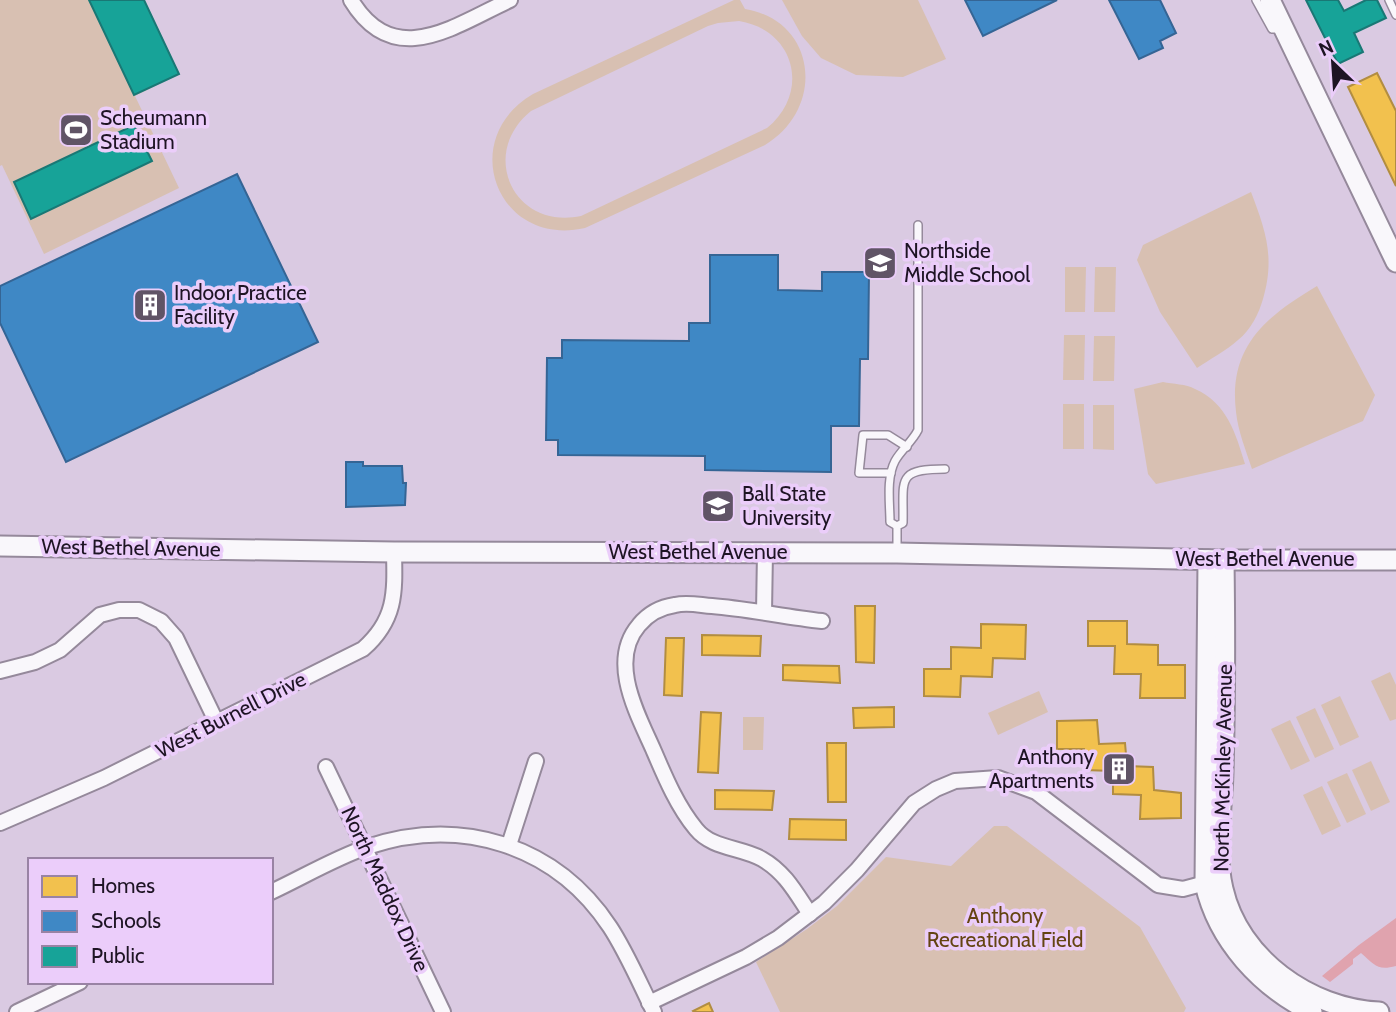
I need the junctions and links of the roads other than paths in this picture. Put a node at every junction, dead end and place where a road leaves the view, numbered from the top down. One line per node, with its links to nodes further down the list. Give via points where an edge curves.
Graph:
1 (351, 0): 2 (street, via 370,25 387,35 415,38 436,34)
2 (510, 0)
3 (1256, 0): 7 (lane, via 1272,29)
4 (1270, 0): 7 (main road)
5 (1389, 0): 6 (lane)
6 (1396, 15)
7 (1284, 29): 9 (main road)
8 (918, 225): 10 (lane, via 918,430)
9 (1396, 262)
10 (907, 447): 12 (lane); 12 (lane, via 888,435 863,435 859,473)
11 (945, 469): 13 (lane, via 918,469 909,474 902,523)
12 (891, 473): 13 (lane, via 890,522)
13 (897, 526): 17 (lane)
14 (0, 546): 15 (main road, West Bethel Avenue)
15 (394, 552): 16 (main road, West Bethel Avenue); 23 (street, West Burnell Drive, via 394,596 385,625 375,638 356,653)
16 (765, 552): 17 (main road, West Bethel Avenue); 20 (street)
17 (897, 553): 18 (main road, West Bethel Avenue)
18 (1216, 560): 19 (main road, West Bethel Avenue); 29 (main road, North McKinley Avenue)
19 (1396, 560)
20 (764, 612): 21 (street); 31 (street, via 690,604 655,612 628,642 626,676 665,776 696,829 717,844 761,858 782,873)
21 (822, 621)
22 (0, 671): 23 (street, via 60,650 100,615 139,610 161,621 176,638)
23 (216, 721): 26 (street, West Burnell Drive, via 104,778)
24 (536, 761): 27 (street)
25 (326, 767): 28 (street, North Maddox Drive)
26 (0, 823)
27 (509, 845): 28 (street, via 437,834 398,838); 34 (street, via 566,878 597,909 622,947)
28 (365, 848): 30 (street); 37 (street, North Maddox Drive)
29 (1213, 881): 31 (street, via 1183,889 1158,885 1036,792 998,778 970,779 936,789 914,803 857,870); 32 (main road, North McKinley Avenue, via 1208,897 1236,950)
30 (273, 891)
31 (810, 915): 34 (street, via 763,947)
32 (1267, 974): 38 (main road, North McKinley Avenue, via 1285,997); 39 (main road, North McKinley Avenue, via 1342,1008)
33 (76, 984): 36 (street)
34 (651, 1007)
35 (1396, 1010): 40 (main road)
36 (17, 1012)
37 (443, 1012)
38 (1312, 1012)
39 (1379, 1012)
40 (1386, 1012)

